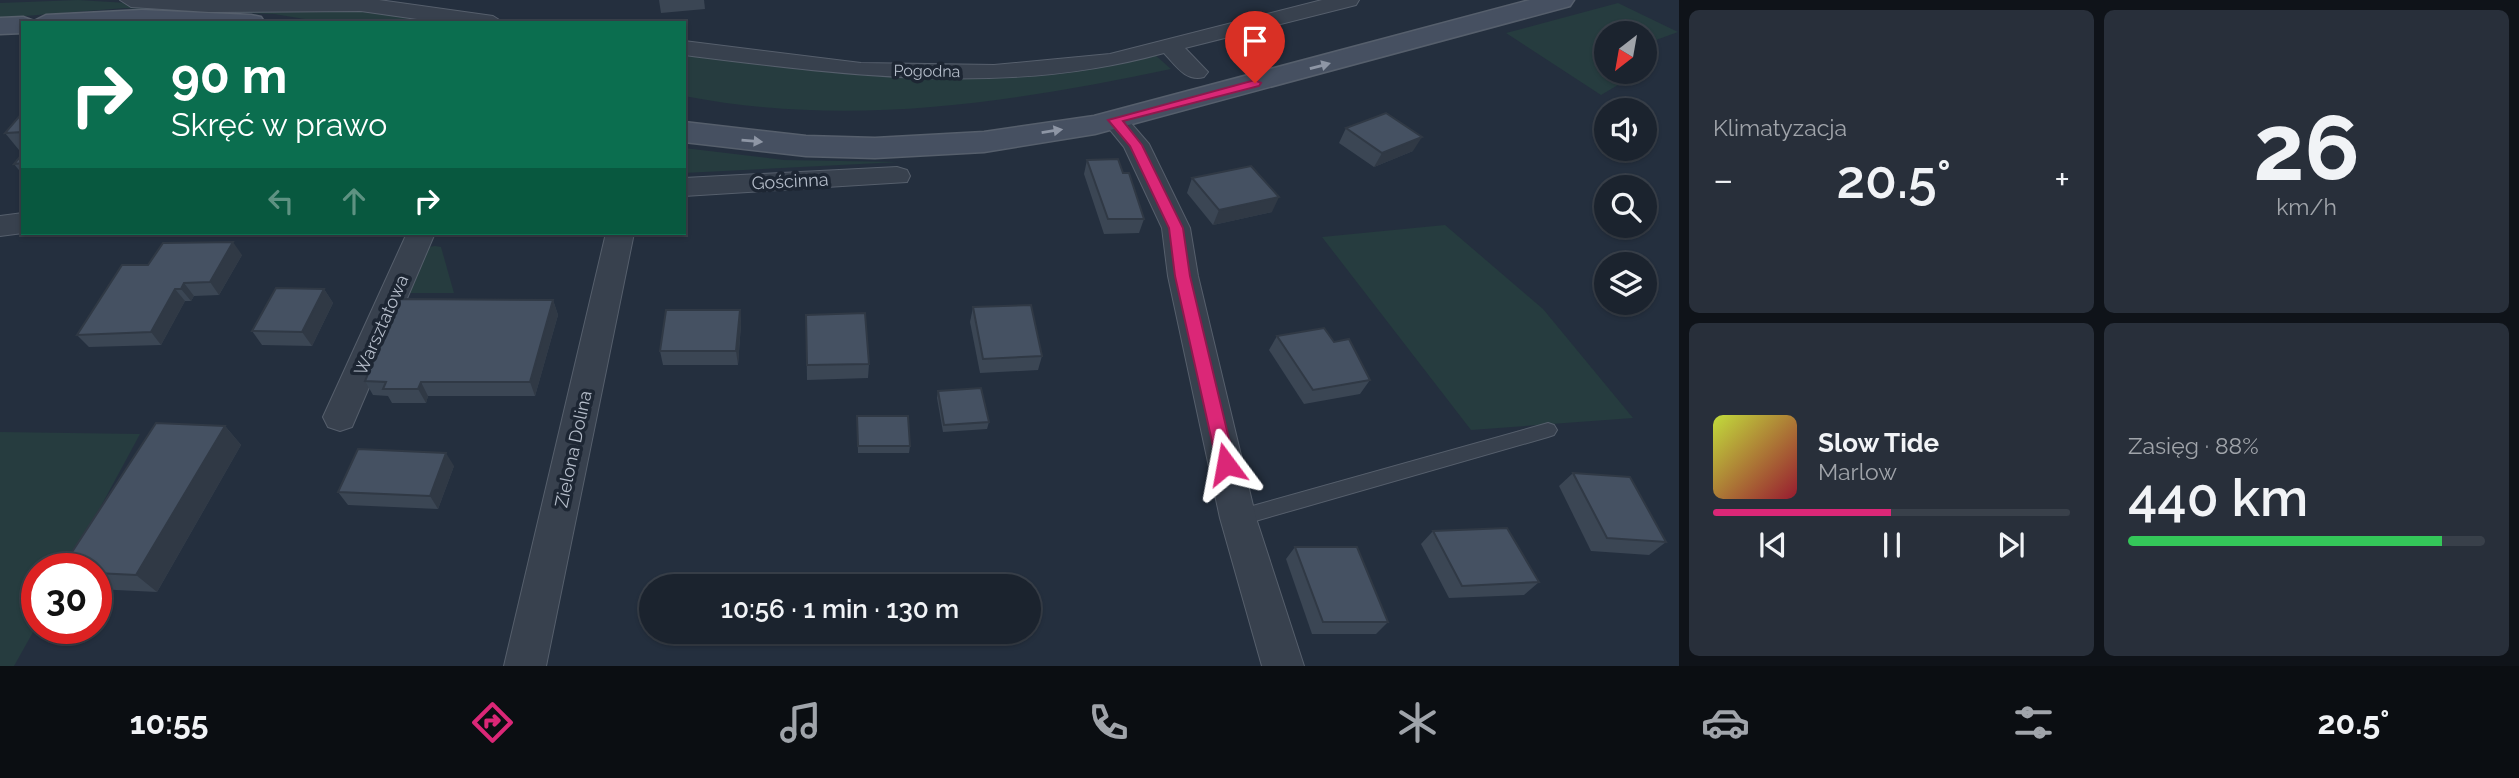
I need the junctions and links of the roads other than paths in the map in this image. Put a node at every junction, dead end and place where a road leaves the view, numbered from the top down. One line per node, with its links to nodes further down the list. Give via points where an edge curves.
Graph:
1 (131, 0): 7 (street, via 209,5 361,4)
2 (1348, 0): 12 (street, Pogodna)
3 (1471, 0): 14 (main road)
4 (1561, 0): 16 (main road, one-way to 4)
5 (84, 21): 6 (main road)
6 (207, 21)
7 (479, 21)
8 (21, 24): 9 (main road)
9 (0, 26)
10 (21, 43): 11 (main road)
11 (0, 44)
12 (1169, 46): 13 (street, Pogodna, via 1111,61 994,72 861,69); 14 (street)
13 (686, 48)
14 (1196, 72): 15 (main road, via 1090,99 941,121 818,122)
15 (686, 107)
16 (1115, 120): 17 (main road, one-way to 16, via 806,146 875,148 984,142); 26 (street, via 1136,145 1176,228)
17 (686, 132)
18 (897, 176): 19 (street, Gościnna)
19 (686, 187)
20 (21, 222): 21 (street)
21 (0, 226)
22 (420, 235): 24 (street, Warsztatowa)
23 (620, 235): 27 (street, Zielona Dolina)
24 (340, 417)
25 (1548, 430): 26 (lane)
26 (1238, 518): 28 (street)
27 (525, 666)
28 (1283, 666)

